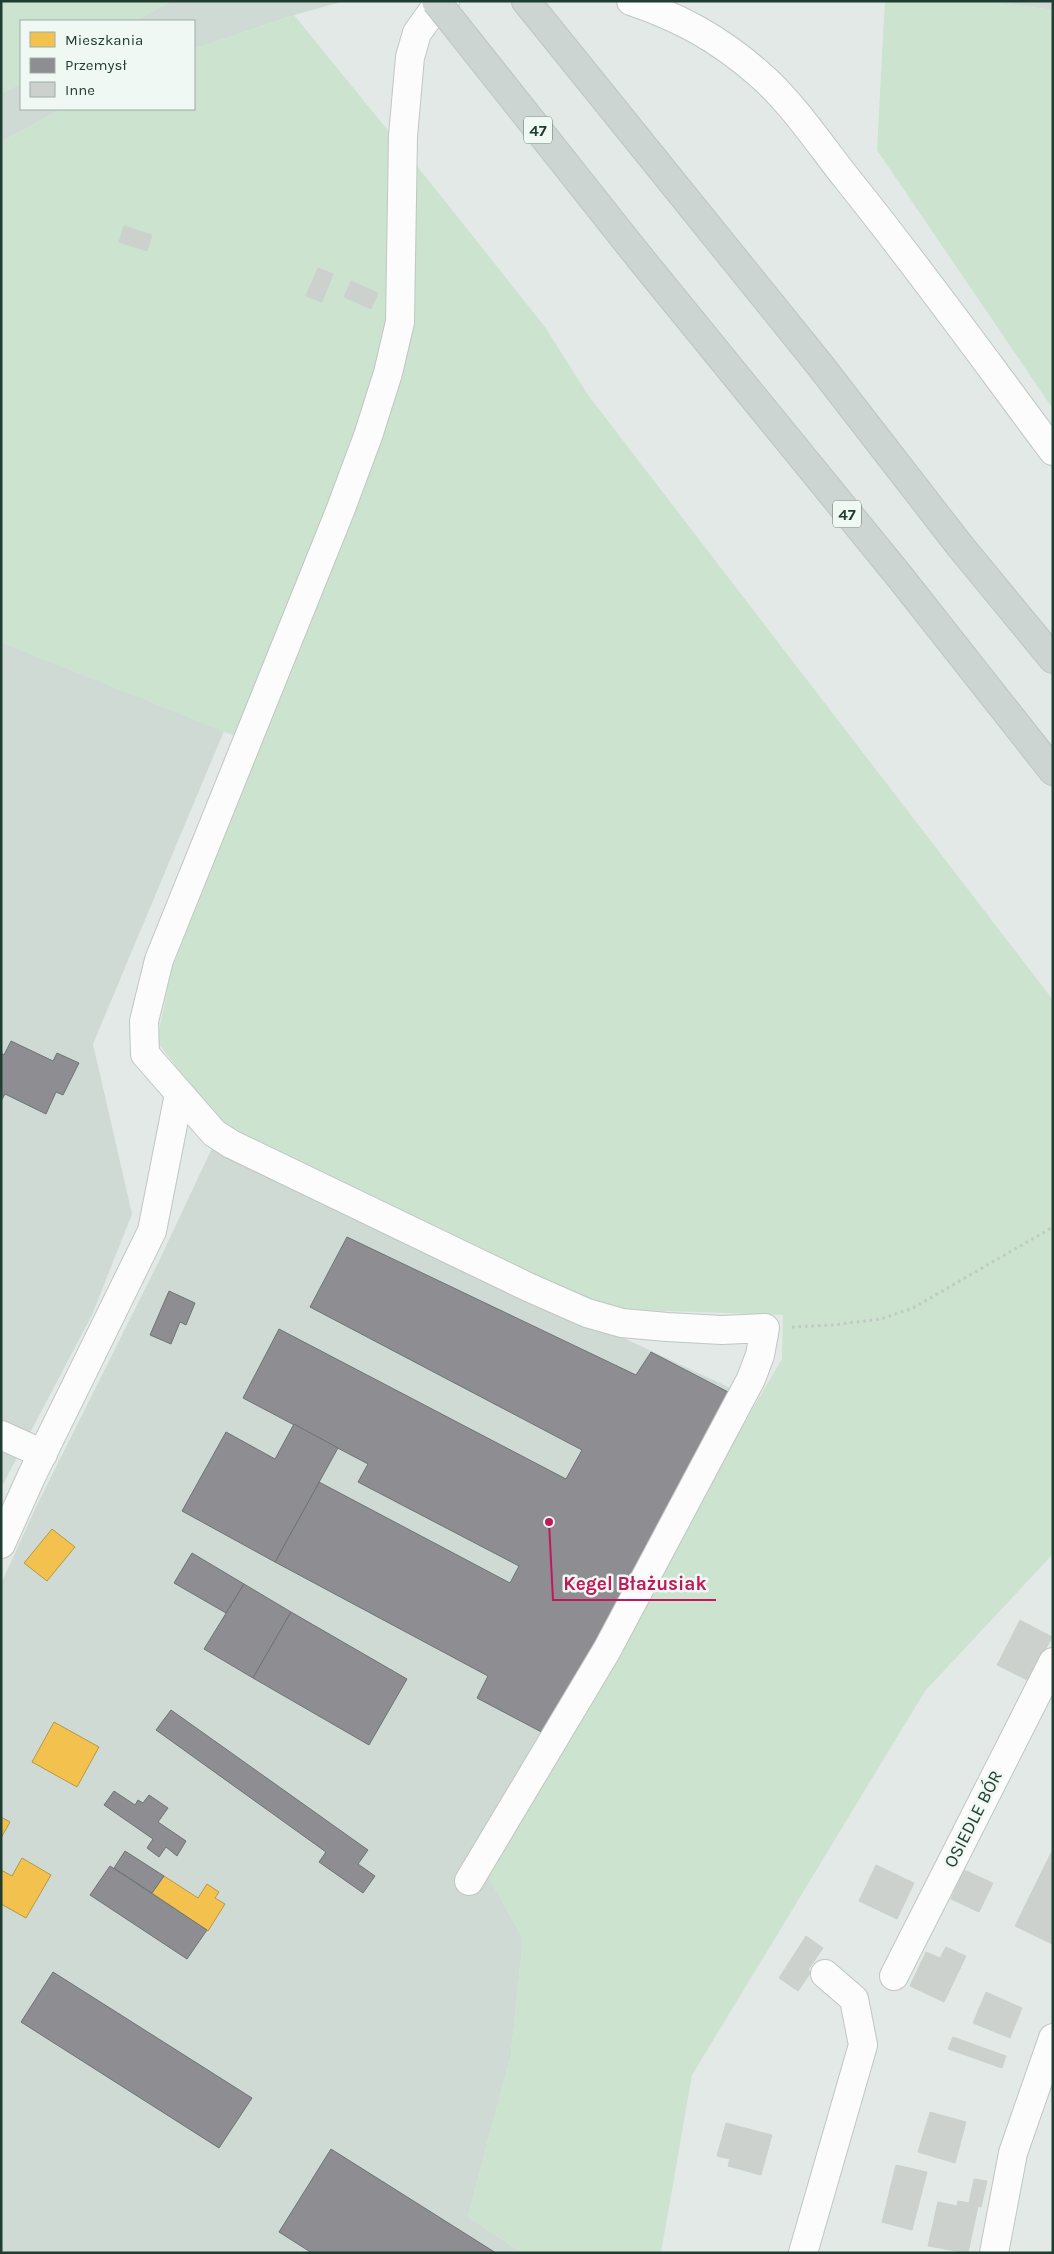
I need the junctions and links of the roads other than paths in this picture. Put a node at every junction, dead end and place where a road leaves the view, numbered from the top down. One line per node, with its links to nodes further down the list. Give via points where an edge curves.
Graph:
1 (436, 1): 8 (main road, 47, bridge)
2 (445, 1): 9 (street, via 432,12 417,33 410,57 403,136 400,322 388,373 340,511 160,960 144,1021 145,1054)
3 (526, 1): 7 (main road)
4 (631, 1): 5 (street)
5 (684, 10): 6 (street, via 703,32 760,74 784,100 902,247)
6 (1053, 451)
7 (1053, 659)
8 (1053, 771)
9 (179, 1094): 11 (street, via 152,1231); 14 (street, via 214,1133 231,1144 588,1313 622,1323 667,1327 765,1328 751,1380 612,1641)
10 (1, 1435): 11 (street)
11 (37, 1464): 12 (street)
12 (1, 1544)
13 (1053, 1662): 16 (street, OSIEDLE BÓR)
14 (469, 1881)
15 (825, 1974): 18 (street, via 854,1998 863,2045)
16 (894, 1976)
17 (1053, 2038): 19 (street, via 1013,2153)
18 (803, 2253)
19 (994, 2253)

